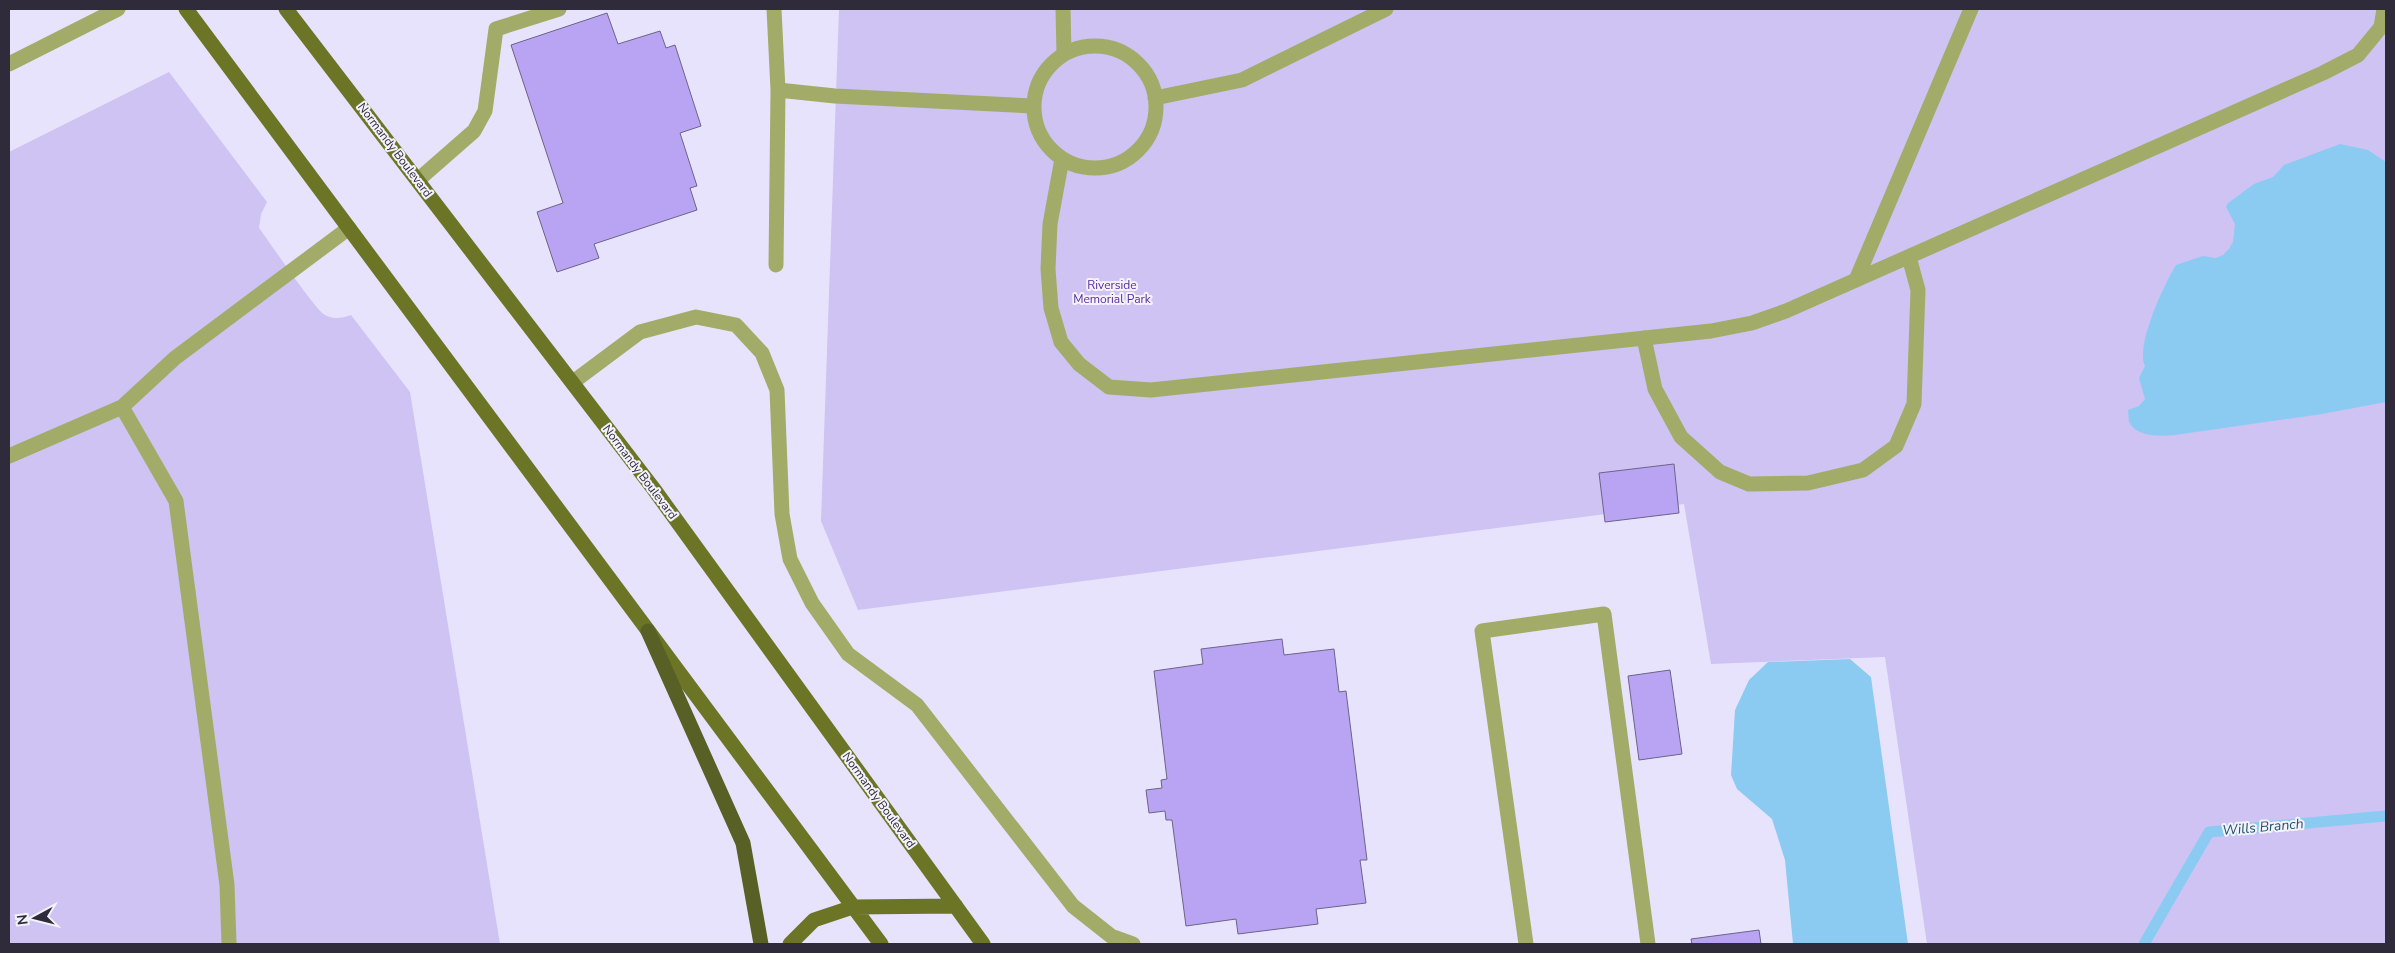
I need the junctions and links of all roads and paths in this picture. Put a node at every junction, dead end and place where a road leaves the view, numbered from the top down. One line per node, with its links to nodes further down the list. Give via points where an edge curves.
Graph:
1 (118, 9): 11 (street)
2 (186, 9): 17 (main road)
3 (286, 9): 16 (main road, Normandy Boulevard)
4 (559, 9): 16 (street, via 496,30 485,111 474,131)
5 (774, 9): 12 (street)
6 (1063, 9): 10 (street)
7 (1386, 9): 13 (street, via 1242,80)
8 (1971, 9): 20 (street)
9 (2384, 9): 18 (street, via 2381,27 2358,55 2332,69)
10 (1064, 54): 13 (street, via 1083,47 1103,46 1121,52 1138,63); 14 (street, via 1048,68 1038,86)
11 (9, 64)
12 (778, 90): 14 (street); 19 (street)
13 (1156, 98): 15 (street, via 1155,118 1149,137 1137,152 1121,163 1102,169 1081,168)
14 (1033, 106): 15 (street, via 1037,127 1047,145)
15 (1062, 159): 21 (street, via 1050,224 1048,269 1051,308 1061,342 1079,364 1109,387 1151,390)
16 (418, 180): 22 (main road, Normandy Boulevard)
17 (350, 228): 23 (street, via 175,358); 25 (main road)
18 (1908, 257): 20 (street); 21 (street, via 1918,290 1914,404 1896,446 1863,470 1808,484 1749,484 1720,472 1681,437 1655,389)
19 (776, 265)
20 (1856, 280): 21 (street, via 1752,323)
21 (1644, 338)
22 (573, 382): 26 (main road, Normandy Boulevard); 33 (street, via 640,332 696,317 736,325 762,353 777,390 782,514 790,559 812,603 848,654 917,705 1073,906 1111,936)
23 (122, 407): 24 (street); 28 (street, via 176,501 227,885)
24 (9, 456)
25 (648, 631): 27 (main road); 29 (highway, via 744,843)
26 (956, 906): 27 (main road); 32 (main road, Normandy Boulevard)
27 (853, 907): 30 (main road, via 814,920); 31 (main road)
28 (229, 944)
29 (761, 944)
30 (790, 944)
31 (881, 944)
32 (983, 944)
33 (1133, 944)
34 (1526, 944): 35 (street, via 1482,631 1604,614)
35 (1648, 944)

